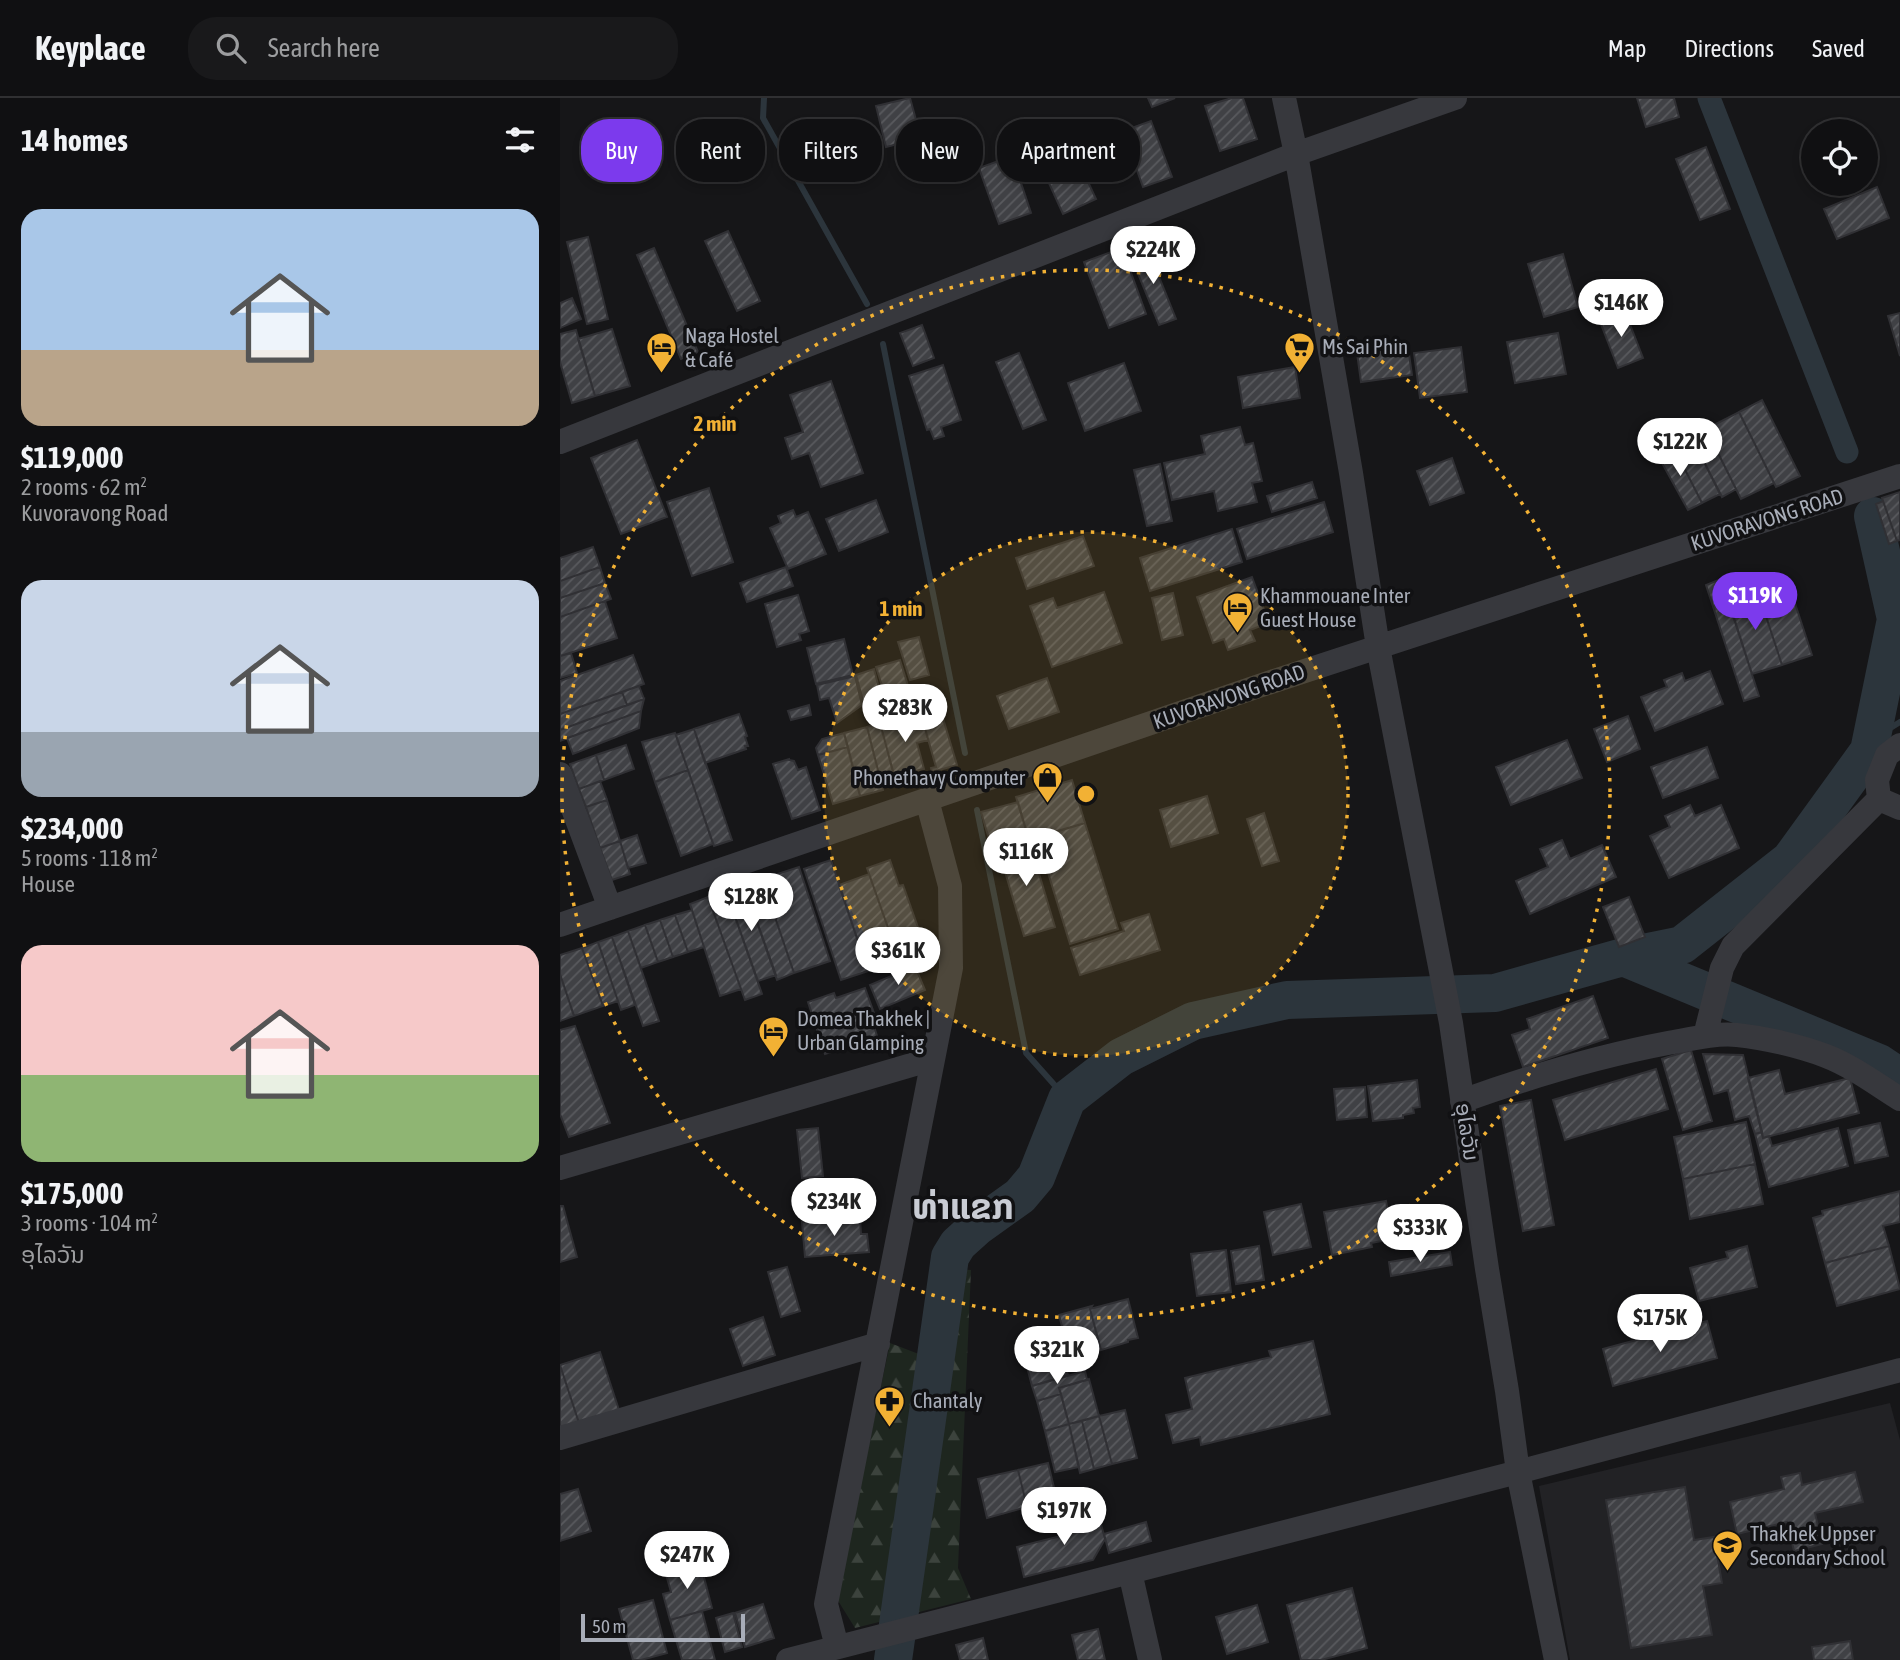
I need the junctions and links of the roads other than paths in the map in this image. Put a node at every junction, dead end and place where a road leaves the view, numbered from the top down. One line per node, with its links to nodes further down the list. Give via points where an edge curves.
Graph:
1 (1284, 98): 3 (street, ອຸໄລວັນ)
2 (1455, 98): 3 (street)
3 (1296, 154): 4 (street); 6 (street, ອຸໄລວັນ)
4 (560, 442)
5 (1900, 476): 6 (street, KUVORAVONG ROAD)
6 (1378, 647): 9 (street, KUVORAVONG ROAD); 16 (street, ອຸໄລວັນ, via 1441,965)
7 (1900, 745): 10 (street, via 1887,755 1877,780)
8 (560, 774): 11 (street)
9 (927, 800): 11 (street, KUVORAVONG ROAD); 14 (street, via 950,886 951,968)
10 (1890, 803): 13 (street, via 1733,946 1722,968)
11 (610, 908): 12 (street, KUVORAVONG ROAD)
12 (560, 925)
13 (1704, 1036): 15 (street, via 1736,1035 1825,1055); 16 (street, via 1622,1052)
14 (932, 1059): 17 (street); 18 (street)
15 (1900, 1099)
16 (1462, 1101): 21 (street, ອຸໄລວັນ)
17 (560, 1168)
18 (878, 1344): 20 (street); 23 (street, via 826,1604)
19 (1900, 1370): 21 (street)
20 (560, 1438)
21 (1517, 1472): 22 (street); 26 (street, ອຸໄລວັນ)
22 (1130, 1572): 23 (street); 25 (street)
23 (845, 1645): 24 (street)
24 (788, 1660)
25 (1150, 1660)
26 (1556, 1660)

